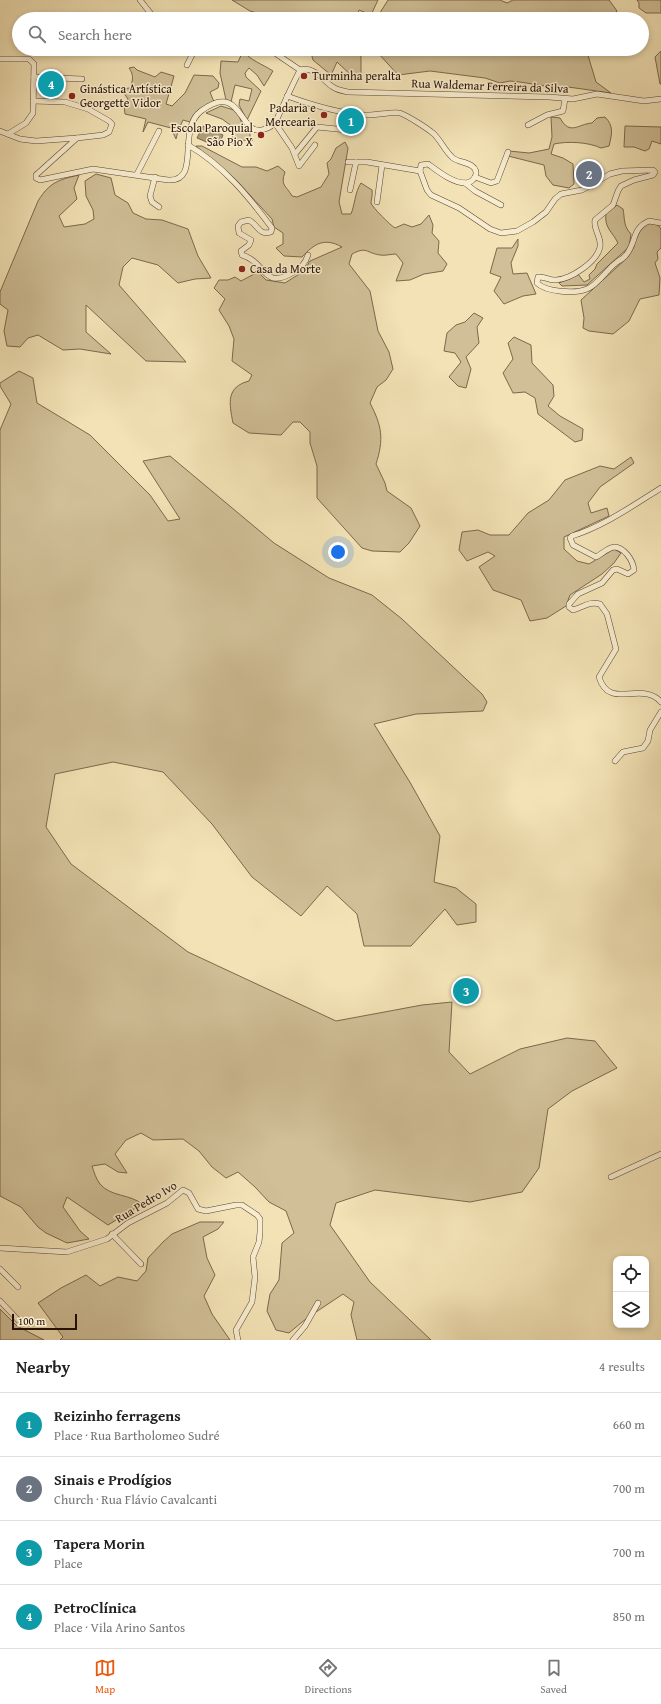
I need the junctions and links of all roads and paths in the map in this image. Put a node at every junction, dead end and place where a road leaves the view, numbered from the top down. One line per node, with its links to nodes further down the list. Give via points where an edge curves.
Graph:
1 (140, 0): 2 (street)
2 (149, 12)
3 (192, 56): 6 (street)
4 (279, 56): 7 (street, Rua Waldemar Ferreira da Silva)
5 (0, 59): 8 (street, via 31,61 34,64)
6 (187, 65)
7 (300, 70): 10 (street); 11 (street, Rua Waldemar Ferreira da Silva, via 314,72 341,91)
8 (34, 77): 9 (street); 13 (street)
9 (82, 79)
10 (287, 96): 14 (street); 31 (street, via 315,106 362,115 395,112 401,114 433,134 453,159 471,164 476,173)
11 (565, 99): 12 (street, Rua Waldemar Ferreira da Silva, via 573,100 597,94 644,101); 15 (street, via 563,111 547,115)
12 (661, 99)
13 (33, 101): 19 (street, via 30,118); 20 (street, via 70,103 88,109 112,124 109,132 103,135)
14 (275, 123): 21 (street, via 262,130 254,130 246,125 235,106 226,102 220,103 209,106 196,116 190,128); 24 (street)
15 (528, 125)
16 (0, 131): 19 (street)
17 (159, 131): 29 (street)
18 (357, 131): 24 (street, via 317,127)
19 (8, 134): 20 (street, via 36,141)
20 (77, 138): 29 (street, via 36,175 36,178 40,180 93,169)
21 (188, 145): 30 (street, via 187,170 182,177 173,180); 38 (street, via 245,193 272,228 271,232 264,234 253,222 241,222 238,230 241,235 250,238 251,244 240,254 256,261 268,276 278,279 301,268)
22 (315, 146): 24 (street, via 301,166 297,164)
23 (508, 152): 31 (street, via 496,181 491,183)
24 (295, 154)
25 (348, 162): 26 (street)
26 (356, 162): 27 (street); 33 (street)
27 (382, 165): 28 (street); 34 (street)
28 (420, 170): 32 (street, via 421,165 428,164 446,176); 37 (street, via 431,195 501,233 517,231 544,215 561,194 582,190 610,174 653,170 654,175 621,186 612,205 595,220 600,240 596,255 567,278 554,280 538,277 537,283 545,289 561,292 587,289 625,256 640,226 649,220)
29 (137, 174): 30 (street)
30 (155, 177): 36 (street, via 150,196 152,202)
31 (475, 177): 32 (street)
32 (466, 183): 35 (street)
33 (350, 190)
34 (377, 202)
35 (501, 205)
36 (160, 207)
37 (661, 223)
38 (308, 255)
39 (661, 488): 40 (street, via 594,528 570,538 573,545 596,557 608,549 620,549 625,552 634,570 628,574 613,570 602,583 578,594 569,604 573,610 594,602 600,604 607,614 616,649 599,677 606,689 626,695 650,693)
40 (661, 702)
41 (661, 712): 42 (street, via 643,748 623,752)
42 (615, 761)
43 (661, 1154): 44 (street)
44 (610, 1177)
45 (112, 1234): 48 (street, Rua Pedro Ivo, via 106,1239 68,1252); 49 (street); 55 (street, Rua Pedro Ivo, via 167,1204 183,1190 189,1193 200,1210 242,1205 257,1215 260,1219 260,1232 253,1256 254,1292 252,1302 236,1330)
46 (0, 1245): 48 (street)
47 (0, 1248): 48 (street, Rua Pedro Ivo)
48 (16, 1249)
49 (141, 1264)
50 (0, 1269): 51 (street)
51 (18, 1287)
52 (0, 1301): 54 (street)
53 (318, 1303): 56 (street, via 306,1326)
54 (22, 1324)
55 (238, 1340)
56 (293, 1340)

